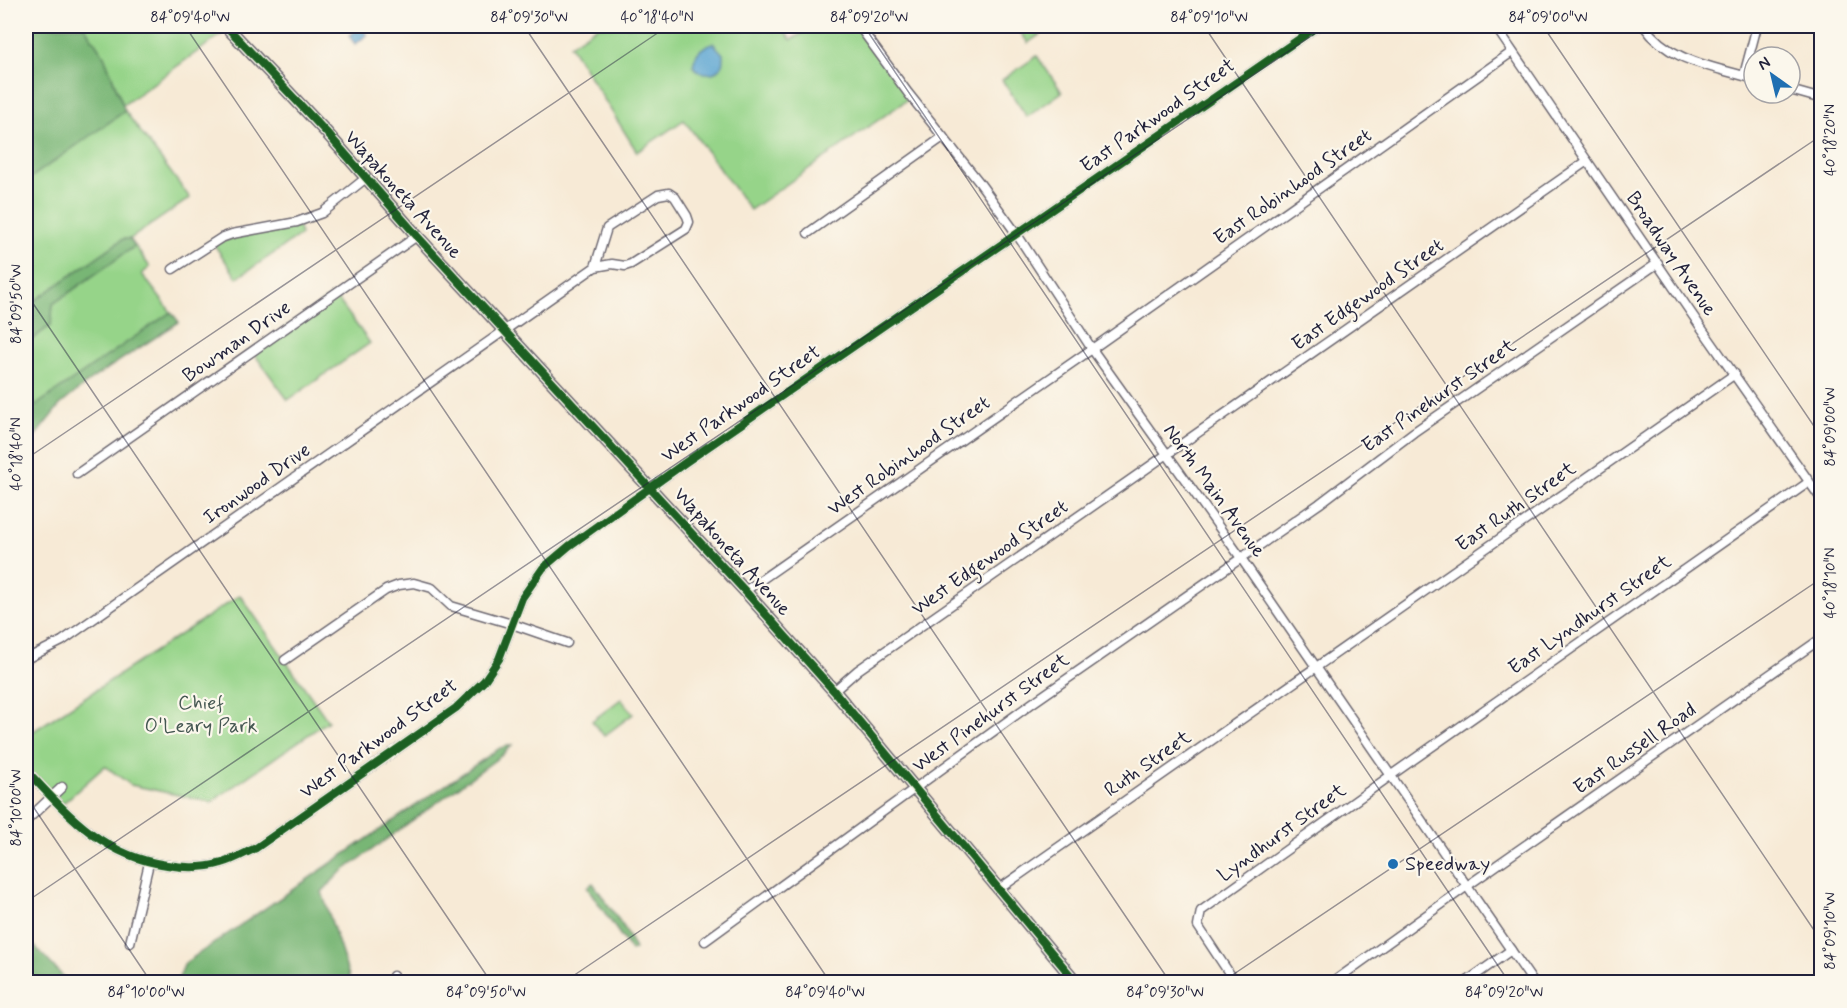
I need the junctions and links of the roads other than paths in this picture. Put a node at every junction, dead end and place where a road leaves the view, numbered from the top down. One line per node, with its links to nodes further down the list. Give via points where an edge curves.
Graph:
1 (226, 26): 14 (main road, Wapakoneta Avenue)
2 (859, 26): 12 (street, North Main Avenue)
3 (1318, 26): 16 (street, East Parkwood Street)
4 (1495, 26): 8 (street, Broadway Avenue)
5 (1644, 26): 9 (street, via 1668,50 1684,58)
6 (1757, 26): 7 (street)
7 (1752, 45)
8 (1512, 52): 13 (street, Broadway Avenue); 22 (street, East Robinhood Street)
9 (1742, 74)
10 (1802, 93): 11 (street)
11 (1821, 99)
12 (943, 137): 15 (street); 16 (street, North Main Avenue)
13 (1587, 161): 18 (street, Broadway Avenue); 24 (street, East Edgewood Street)
14 (366, 178): 17 (main road, Wapakoneta Avenue); 20 (street, via 322,213 221,238)
15 (808, 233)
16 (1016, 233): 22 (street, North Main Avenue); 27 (street, West Parkwood Street)
17 (417, 236): 21 (main road, Wapakoneta Avenue); 25 (street, Bowman Drive)
18 (1658, 263): 23 (street, Broadway Avenue); 29 (street, East Pinehurst Street)
19 (595, 267): 19 (street, via 631,264 686,229 687,216 675,197 669,193 658,195 607,228); 21 (street, Ironwood Drive)
20 (173, 269)
21 (504, 330): 27 (main road, Wapakoneta Avenue); 34 (street, Ironwood Drive, via 62,641)
22 (1092, 349): 24 (street, North Main Avenue); 30 (street, West Robinhood Street)
23 (1735, 374): 26 (street, Broadway Avenue); 36 (street, East Ruth Street)
24 (1167, 455): 29 (street, North Main Avenue); 37 (street, West Edgewood Street, via 858,670)
25 (77, 474)
26 (1809, 482): 28 (street, Broadway Avenue); 39 (street, East Lyndhurst Street)
27 (650, 487): 30 (main road, Wapakoneta Avenue); 31 (street, West Parkwood Street, via 543,568 522,598)
28 (1821, 500)
29 (1241, 558): 36 (street, North Main Avenue); 41 (street, West Pinehurst Street)
30 (745, 591): 37 (main road, Wapakoneta Avenue)
31 (512, 624): 33 (street); 35 (street, via 451,606 432,588 414,582 386,590); 44 (street, West Parkwood Street, via 499,659 484,681 456,708 256,848 222,863 185,868)
32 (1821, 638): 45 (street, East Russell Road)
33 (567, 643)
34 (26, 660)
35 (285, 660)
36 (1315, 666): 39 (street, North Main Avenue); 46 (street, Ruth Street)
37 (834, 691): 41 (main road, Wapakoneta Avenue)
38 (26, 770): 42 (street, West Parkwood Street)
39 (1390, 776): 45 (street, North Main Avenue); 51 (street, Lyndhurst Street, via 1201,911 1198,926)
40 (62, 787): 42 (street)
41 (915, 788): 46 (main road, Wapakoneta Avenue); 47 (street, West Pinehurst Street)
42 (52, 798): 43 (street); 44 (street, West Parkwood Street, via 94,836 117,851)
43 (26, 821)
44 (149, 863): 48 (street)
45 (1467, 886): 49 (street, North Main Avenue); 52 (street, East Russell Road)
46 (999, 890): 50 (main road, Wapakoneta Avenue)
47 (705, 941)
48 (130, 943)
49 (1511, 950): 53 (street); 54 (street, North Main Avenue)
50 (1076, 982)
51 (1235, 982)
52 (1333, 982)
53 (1466, 982)
54 (1533, 982)

